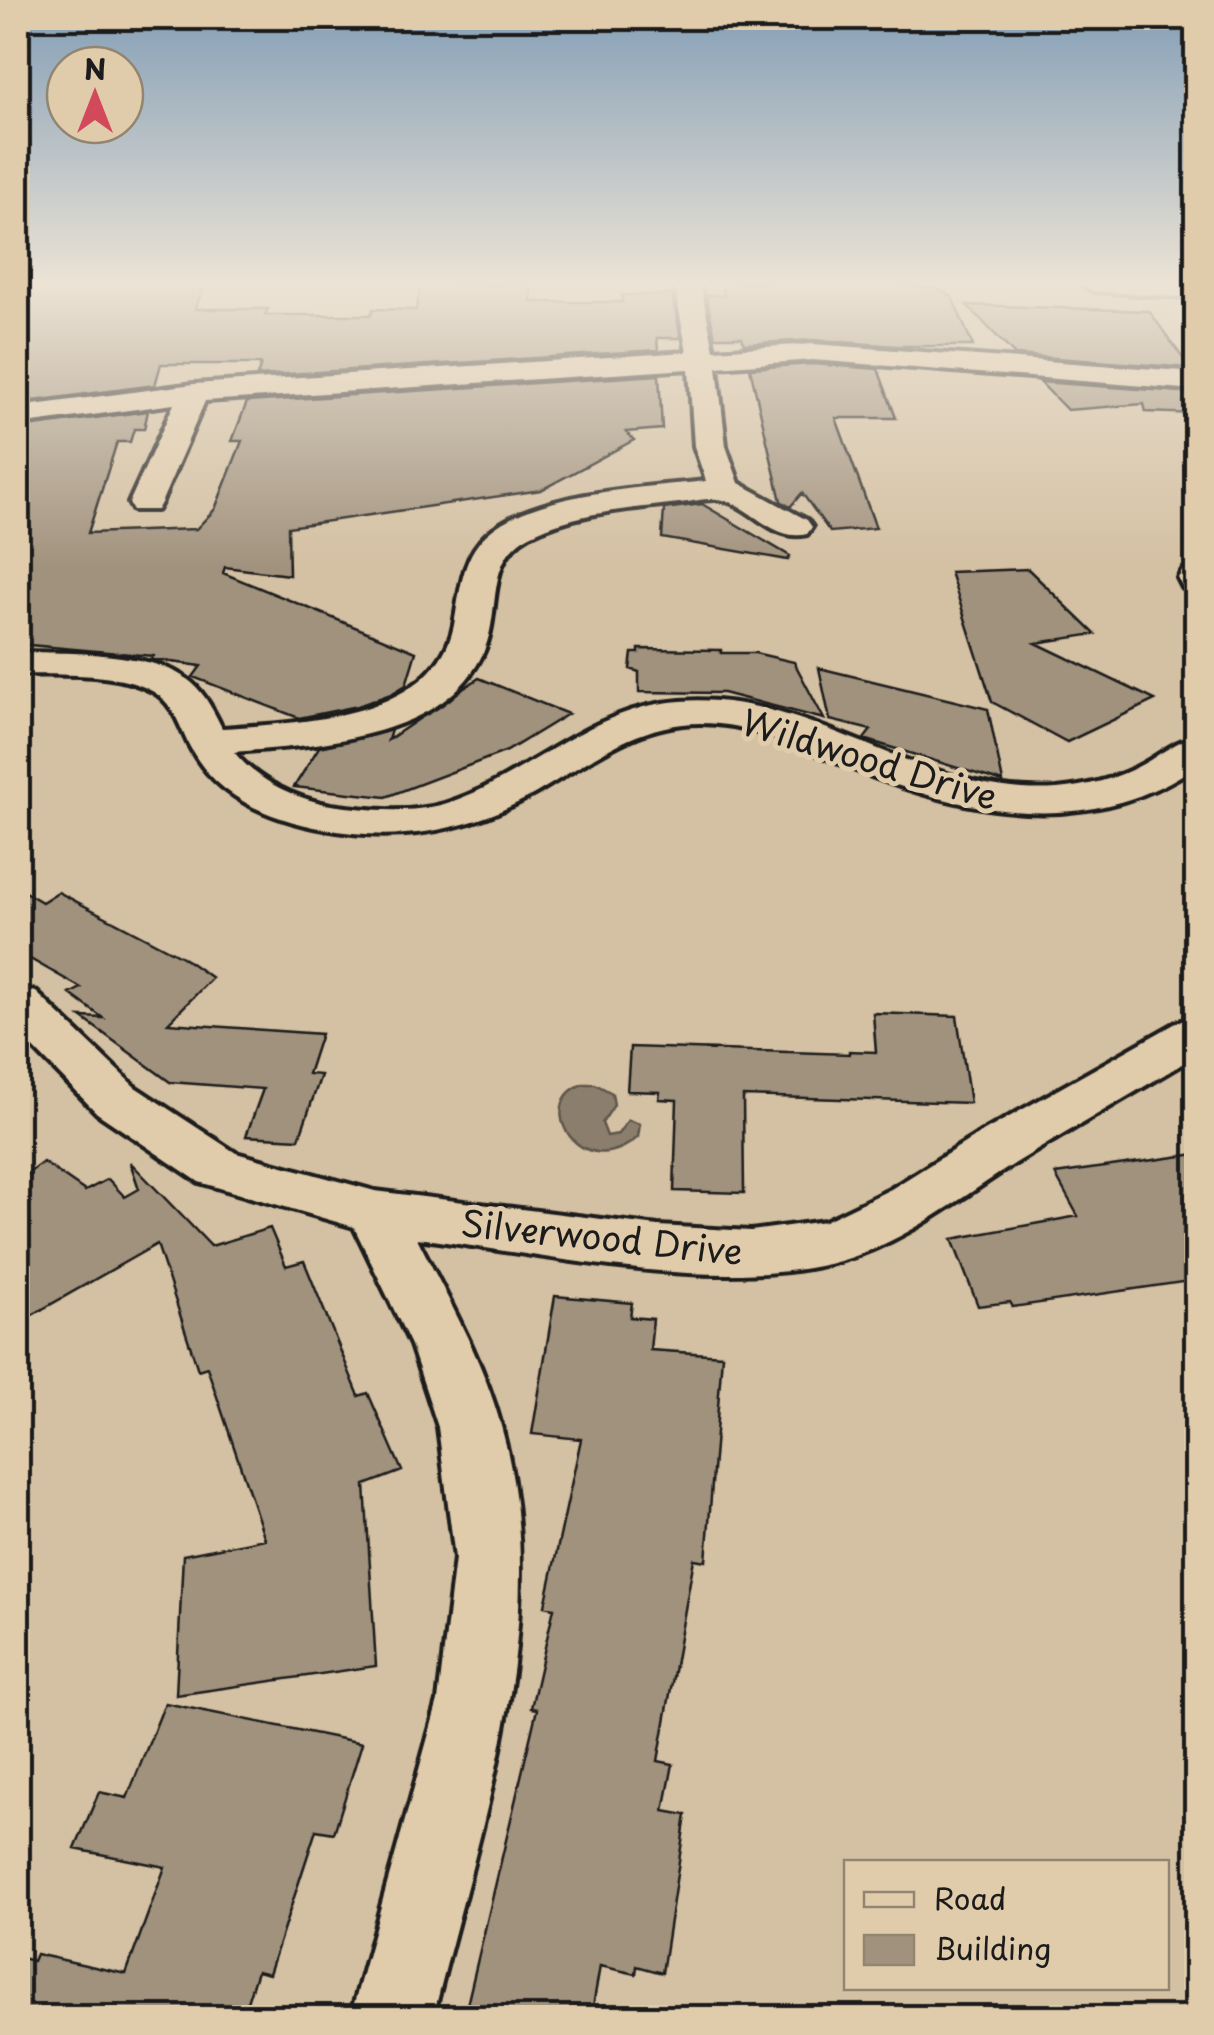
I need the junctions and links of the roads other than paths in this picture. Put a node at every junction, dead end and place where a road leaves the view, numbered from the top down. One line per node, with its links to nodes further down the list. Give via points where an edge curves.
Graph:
1 (419, 378): 5 (street)
2 (704, 378): 7 (street, via 710,446)
3 (1159, 378): 4 (street)
4 (1196, 381)
5 (194, 393): 6 (street); 8 (street)
6 (18, 416)
7 (724, 488): 9 (street); 11 (street, via 565,511 497,543 484,566 465,653 446,681 413,703 298,734)
8 (145, 503)
9 (795, 527)
10 (18, 663): 11 (street, Wildwood Drive, via 140,674 169,684)
11 (210, 741): 12 (street, Wildwood Drive, via 225,768 264,796 310,813 412,822 462,812 615,726 658,714 746,717 968,796 1025,804 1085,800 1134,785)
12 (1196, 748)
13 (18, 1003): 15 (street, Silverwood Drive, via 116,1100 218,1168)
14 (1196, 1034): 15 (street, Silverwood Drive, via 911,1204 835,1241 751,1253 658,1248)
15 (375, 1212): 16 (street, via 442,1345 470,1427 489,1558 474,1701)
16 (392, 2018)

